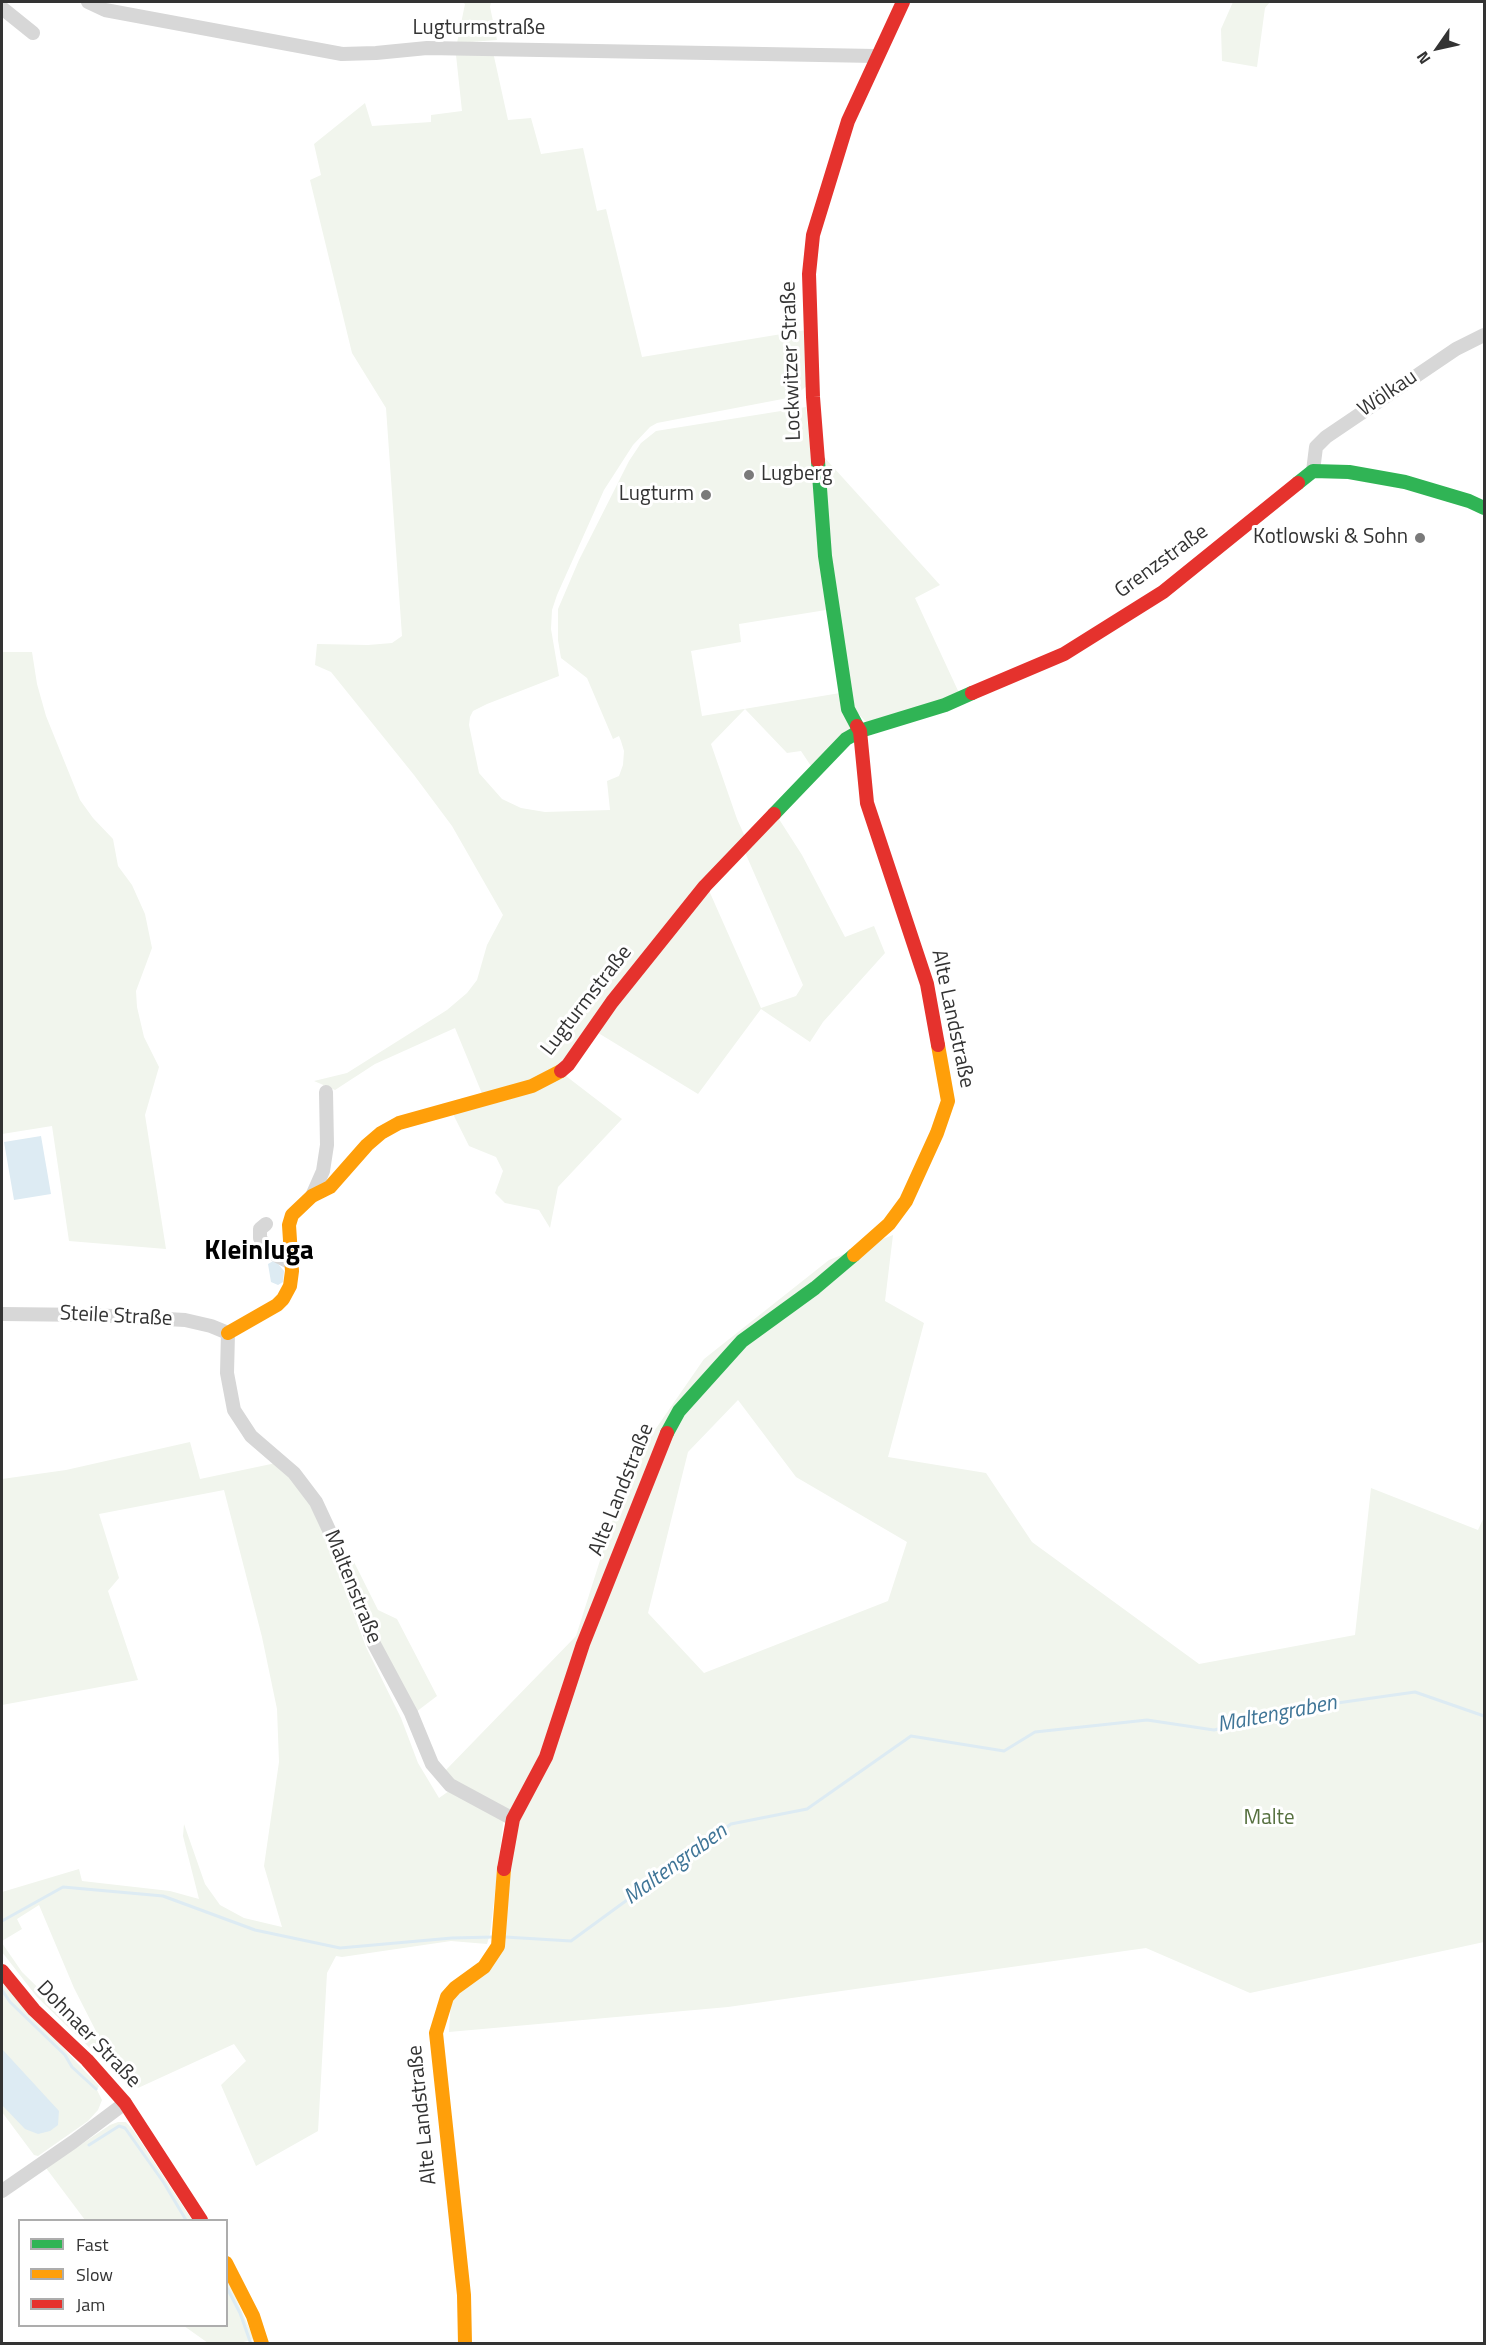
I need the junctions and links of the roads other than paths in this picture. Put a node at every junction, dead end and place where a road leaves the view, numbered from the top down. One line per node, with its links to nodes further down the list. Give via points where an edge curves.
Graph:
1 (88, 2): 5 (street, Lugturmstraße, via 105,10 342,54 427,48)
2 (903, 2): 5 (street, Lockwitzer Straße)
3 (2, 8): 4 (street)
4 (33, 33)
5 (876, 56): 9 (street, Lockwitzer Straße, via 848,121 820,207 809,274 825,556 848,709)
6 (1485, 335): 7 (street, Wölkau, via 1456,349 1326,437 1316,447)
7 (1313, 471): 8 (street, via 1349,472 1405,482); 9 (street, Grenzstraße, via 1163,592 1064,654 945,705)
8 (1485, 508)
9 (860, 730): 11 (street, Lugturmstraße, via 846,739 705,886 612,1002 568,1065 532,1086 389,1127 367,1145 330,1187); 16 (street, Alte Landstraße, via 867,803 927,984 948,1101 944,1118 906,1201 889,1224 808,1294 742,1341 679,1411 665,1436 587,1633 546,1757)
10 (326, 1092): 11 (street, via 326,1154)
11 (312, 1196): 13 (street, Lugturmstraße, via 292,1215)
12 (266, 1224): 13 (street, via 260,1228 260,1238 268,1251)
13 (291, 1263): 15 (street, via 290,1286 283,1299)
14 (2, 1314): 15 (street, Steile Straße, via 185,1320)
15 (228, 1333): 16 (street, Maltenstraße, via 227,1373 234,1410 251,1436 294,1473 316,1502 374,1644 411,1713 432,1764 450,1785)
16 (513, 1819): 23 (street, Alte Landstraße, via 503,1875 499,1937 493,1956 447,1997 436,2033 464,2295)
17 (2, 1971): 18 (street, Dohnaer Straße, via 28,2004)
18 (125, 2103): 19 (street); 20 (street, Dohnaer Straße)
19 (2, 2191)
20 (200, 2219)
21 (228, 2267): 22 (street)
22 (262, 2343)
23 (465, 2343)

